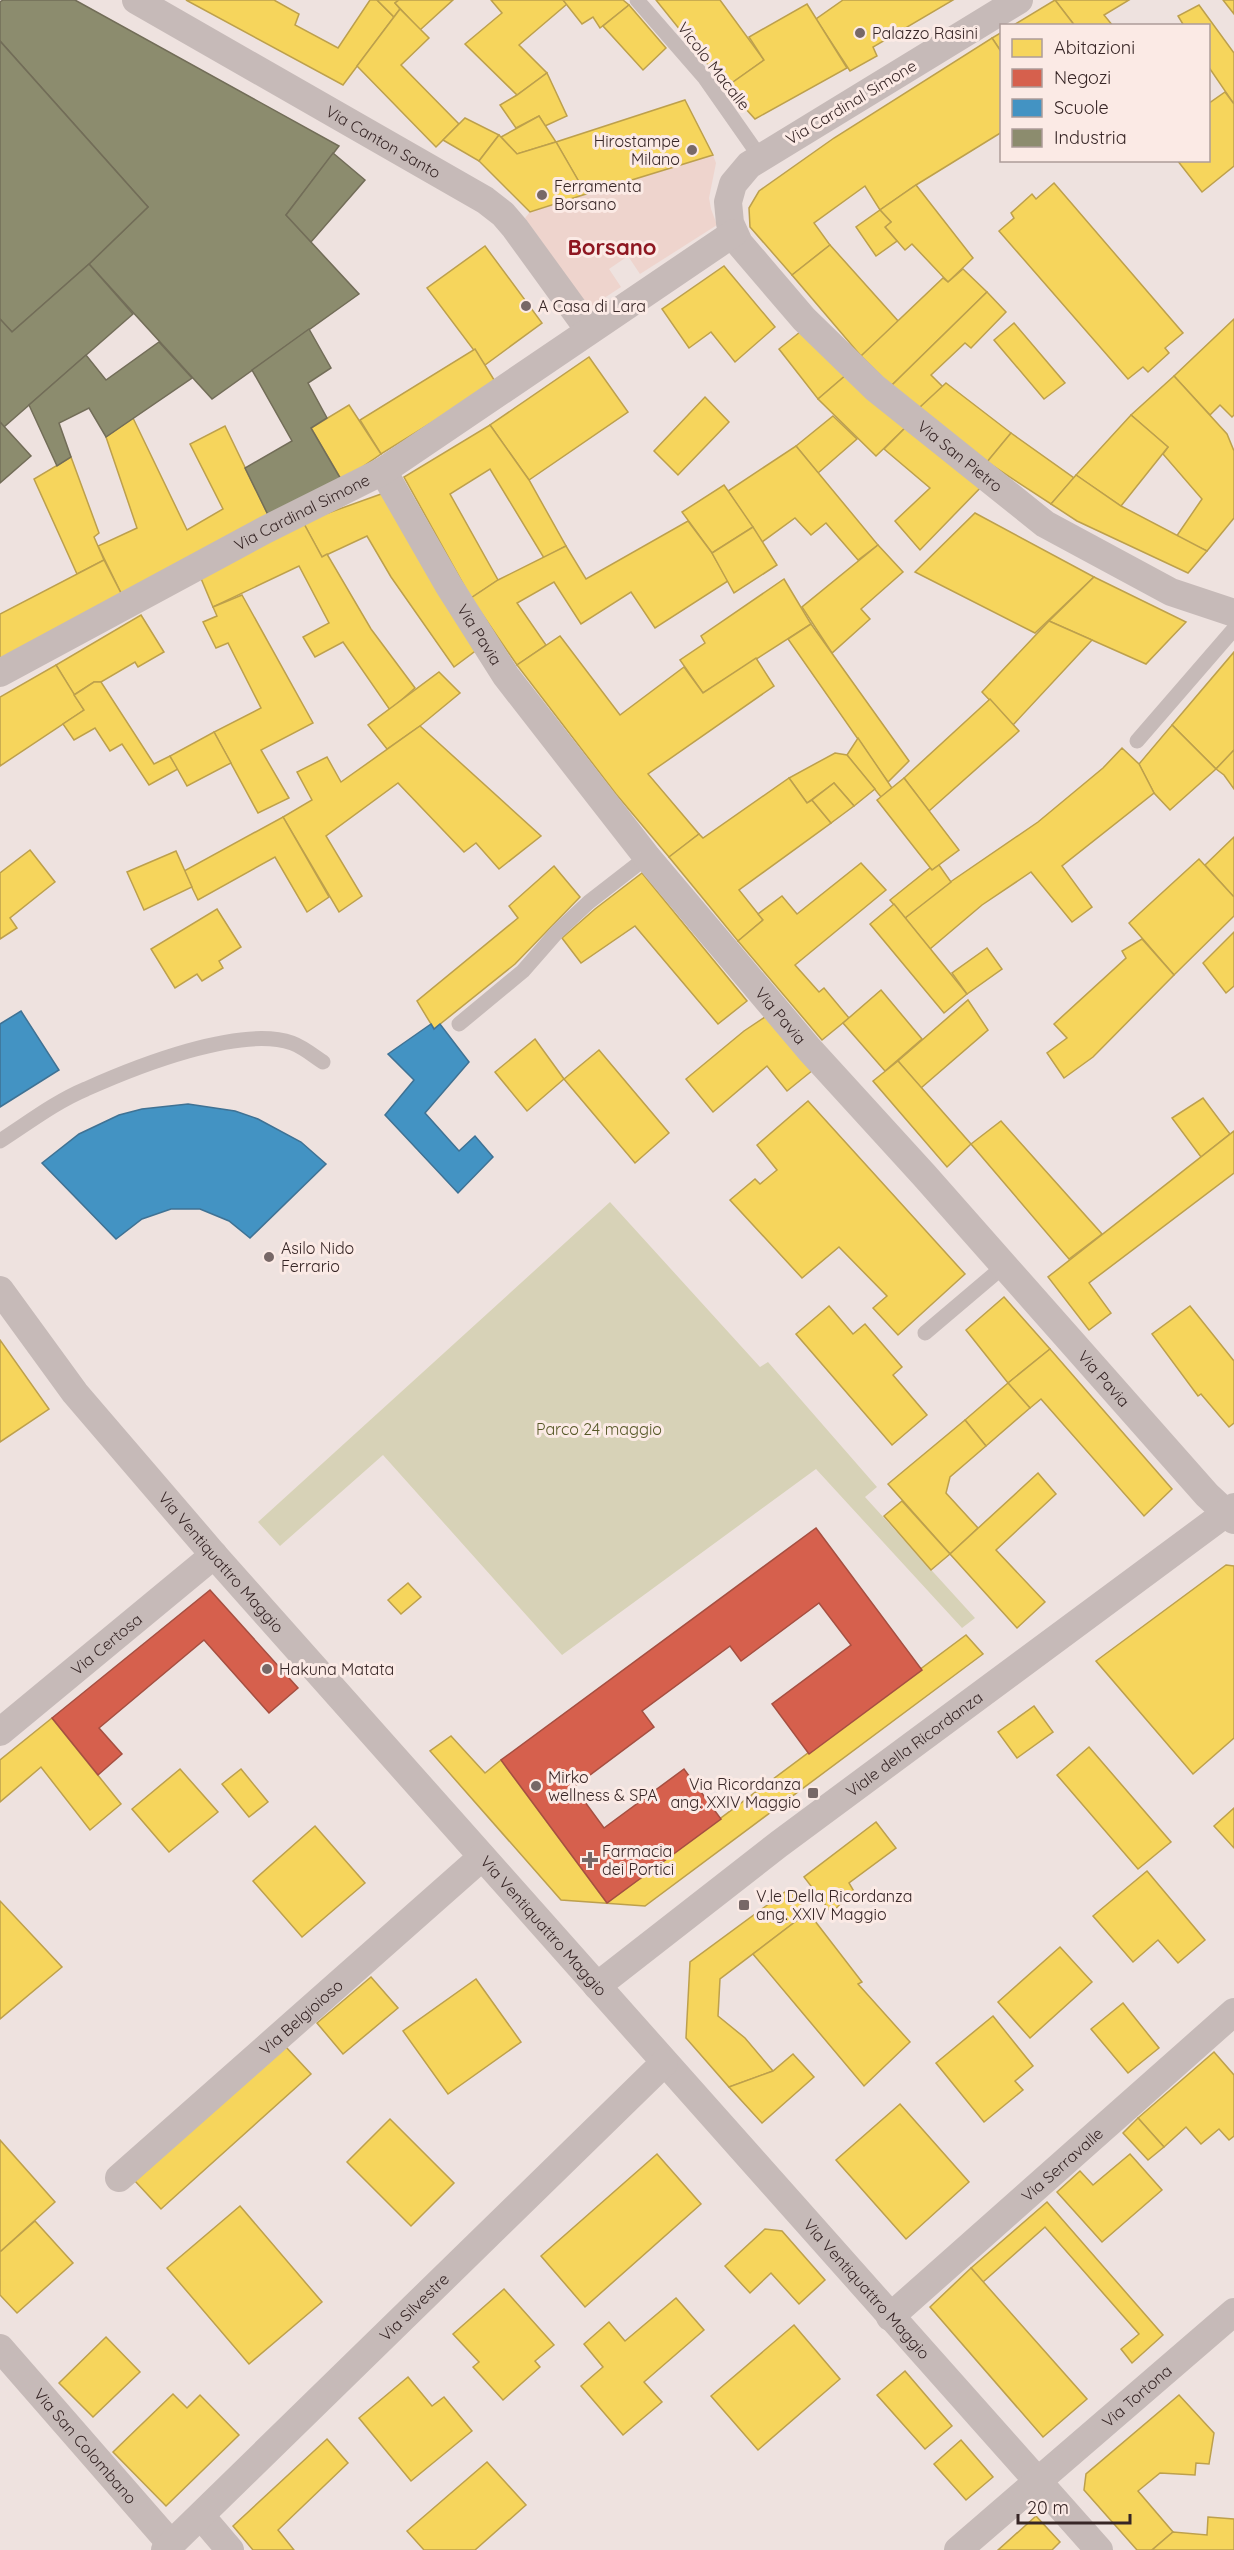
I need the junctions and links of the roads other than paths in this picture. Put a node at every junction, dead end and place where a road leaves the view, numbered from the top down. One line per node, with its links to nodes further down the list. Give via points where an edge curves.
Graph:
1 (136, 0): 6 (street, Via Canton Santo, via 493,206 515,228)
2 (638, 0): 4 (lane, Vicolo Macalle, via 704,78)
3 (1020, 0): 4 (street, Via Cardinal Simone)
4 (760, 157): 5 (street, Via Cardinal Simone, via 744,169 731,190 727,209)
5 (734, 234): 6 (street, Via Cardinal Simone); 8 (street, Via San Pietro, via 804,319 875,388 1045,524 1172,592)
6 (589, 330): 7 (street, Via Cardinal Simone)
7 (383, 471): 10 (street, Via Cardinal Simone); 12 (street, Via Pavia, via 506,676)
8 (1234, 613)
9 (1234, 629): 11 (lane)
10 (0, 673)
11 (1137, 741)
12 (647, 857): 13 (lane, via 589,902 523,971); 16 (street, Via Pavia, via 808,1049)
13 (459, 1024)
14 (323, 1062): 15 (lane, via 292,1043 260,1039 208,1045 85,1089)
15 (0, 1141)
16 (1004, 1266): 18 (lane); 19 (street, Via Pavia, via 1201,1489)
17 (0, 1290): 20 (street, Via Ventiquattro Maggio, via 75,1393)
18 (926, 1333)
19 (1231, 1514): 23 (street, Viale della Ricordanza, via 779,1844)
20 (214, 1555): 21 (street, Via Certosa); 22 (street, Via Ventiquattro Maggio)
21 (0, 1732)
22 (482, 1857): 23 (street, Via Ventiquattro Maggio); 26 (street, Via Belgioioso)
23 (597, 1986): 25 (street, Via Ventiquattro Maggio)
24 (1234, 2012): 28 (street, Via Serravalle)
25 (664, 2063): 28 (street, Via Ventiquattro Maggio); 31 (street, Via Silvestre)
26 (119, 2178)
27 (1234, 2312): 30 (street, Via Tortona)
28 (890, 2317): 30 (street, Via Ventiquattro Maggio)
29 (0, 2348): 32 (street, Via San Colombano)
30 (1038, 2481): 34 (street, Via Tortona); 35 (street, Via Ventiquattro Maggio)
31 (201, 2516): 32 (street, Via Silvestre); 33 (street)
32 (168, 2547)
33 (230, 2550)
34 (958, 2550)
35 (1099, 2550)

